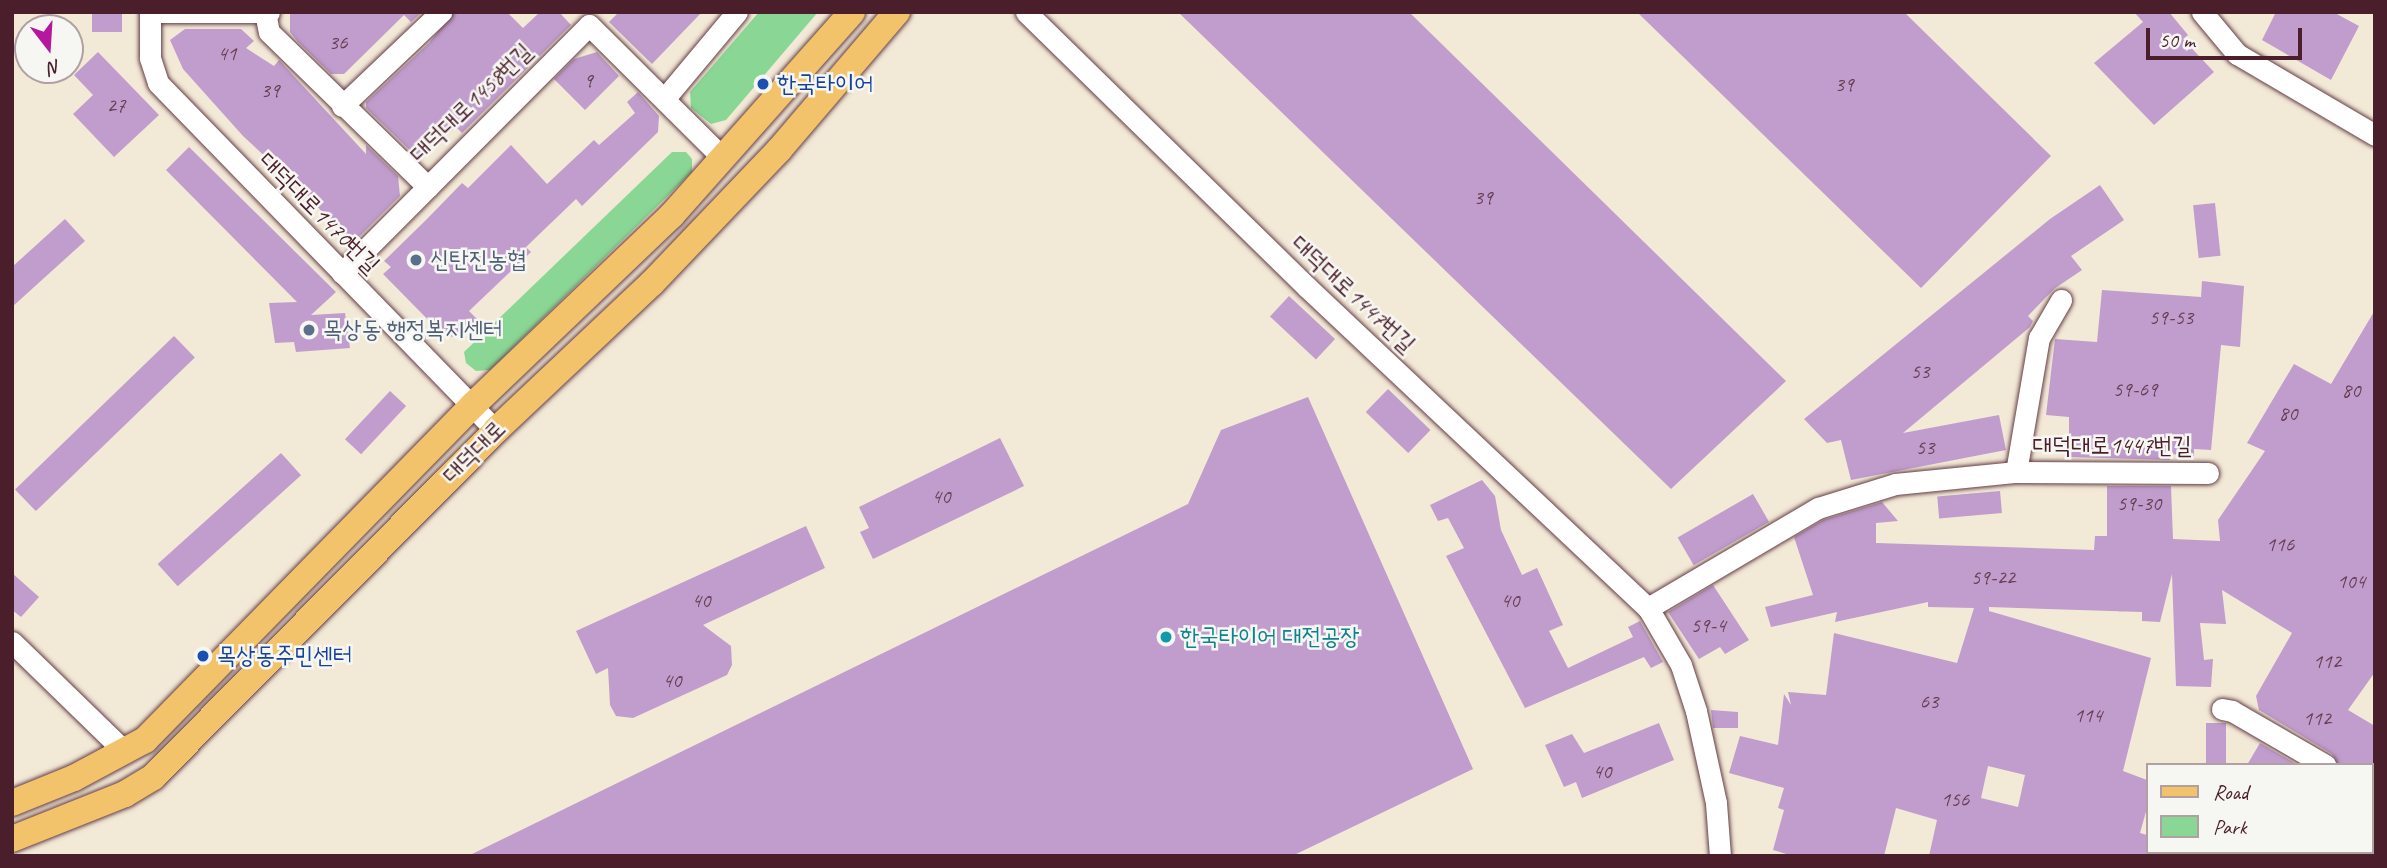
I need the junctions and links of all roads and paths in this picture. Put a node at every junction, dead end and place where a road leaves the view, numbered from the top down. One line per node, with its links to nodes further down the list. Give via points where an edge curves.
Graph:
1 (150, 12): 8 (street); 15 (street, 대덕대로1470번길, via 150,58 158,83)
2 (441, 12): 11 (street)
3 (737, 12): 10 (street)
4 (852, 12): 13 (main road, 대덕대로)
5 (897, 12): 18 (main road, 대덕대로, via 779,150 661,274)
6 (1026, 12): 21 (street, 대덕대로1447번길, via 1307,287)
7 (2202, 12): 12 (street, via 2237,54)
8 (266, 13): 11 (street, 대덕대로1458번길, via 268,32)
9 (596, 19): 10 (street, 대덕대로1458번길); 14 (street, 대덕대로1458번길)
10 (665, 98): 13 (street, 대덕대로1458번길)
11 (342, 106): 14 (street, 대덕대로1458번길)
12 (2375, 135)
13 (723, 158): 17 (main road, 대덕대로, via 672,215)
14 (428, 187): 15 (street)
15 (342, 273): 17 (street, 대덕대로1470번길)
16 (2061, 300): 19 (street, 대덕대로1447번길, via 2039,338)
17 (472, 405): 18 (street, 대덕대로1470번길); 24 (main road, 대덕대로, via 163,722)
18 (496, 429): 27 (main road, 대덕대로, via 153,776 125,794)
19 (2016, 472): 20 (street, 대덕대로1447번길); 21 (street, 대덕대로1447번길, via 1895,484 1829,504)
20 (2208, 473)
21 (1648, 608): 28 (street, 대덕대로1447번길, via 1681,665 1696,711 1716,803)
22 (12, 642): 24 (street)
23 (2222, 709): 25 (street)
24 (125, 752): 26 (main road, 대덕대로)
25 (2322, 763)
26 (12, 803)
27 (12, 839)
28 (1720, 856)

